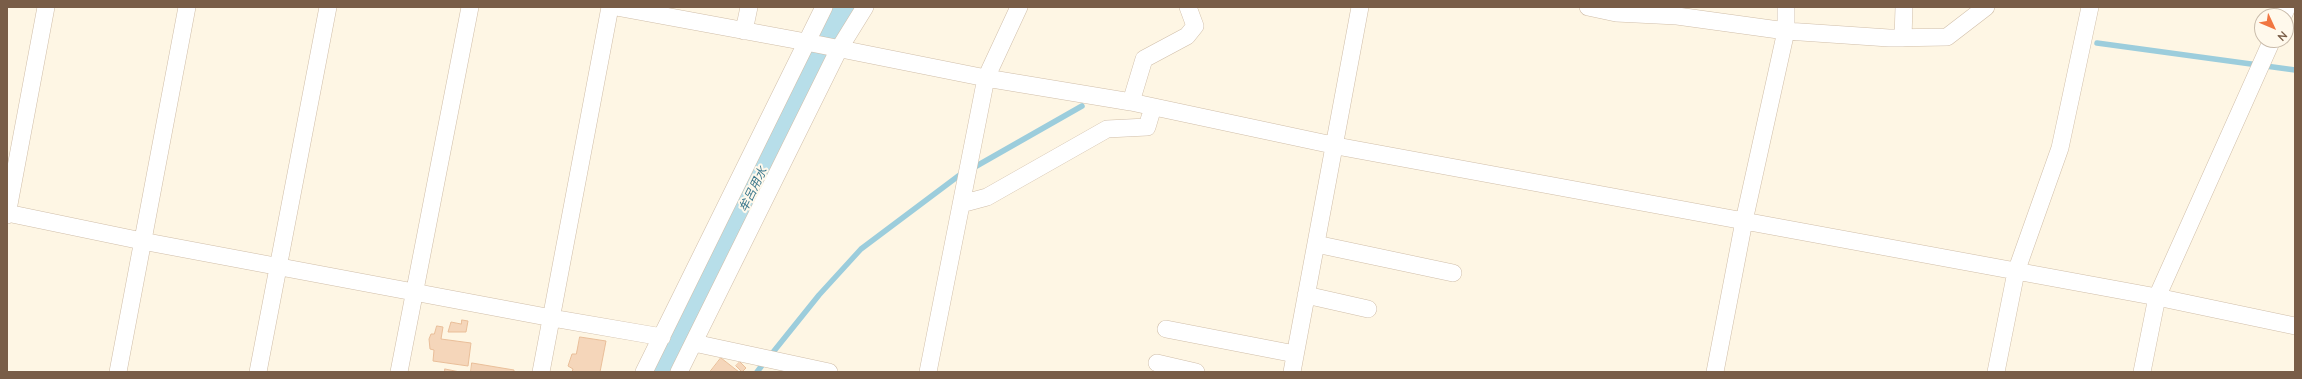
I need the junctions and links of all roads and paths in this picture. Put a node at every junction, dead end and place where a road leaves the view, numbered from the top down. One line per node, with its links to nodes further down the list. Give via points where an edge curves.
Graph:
1 (46, 7): 30 (street)
2 (187, 7): 32 (street)
3 (328, 7): 34 (street)
4 (470, 7): 37 (street)
5 (610, 7): 41 (street)
6 (616, 7): 20 (street)
7 (749, 7): 20 (street)
8 (824, 7): 22 (street)
9 (865, 7): 23 (street)
10 (1019, 7): 25 (street)
11 (1188, 7): 26 (street, via 1195,26 1187,36 1144,59)
12 (1360, 7): 28 (street)
13 (1588, 7): 18 (street, via 1616,13)
14 (1786, 7): 19 (street)
15 (1904, 7): 21 (street)
16 (1986, 7): 21 (street, via 1947,37)
17 (2090, 7): 35 (street, via 2060,148)
18 (1676, 12): 19 (street)
19 (1786, 30): 21 (street); 31 (street)
20 (744, 31): 22 (street)
21 (1903, 38)
22 (810, 43): 23 (street); 44 (street)
23 (836, 48): 25 (street); 45 (street)
24 (2268, 48): 39 (street)
25 (986, 78): 26 (street); 29 (street)
26 (1131, 102): 27 (street)
27 (1153, 107): 28 (street); 29 (street, via 1147,127 1107,129 987,197)
28 (1334, 145): 31 (street); 33 (street)
29 (961, 204): 56 (street)
30 (7, 214): 32 (street)
31 (1744, 221): 35 (street); 59 (street)
32 (142, 241): 34 (street); 49 (street)
33 (1316, 244): 36 (street); 38 (street)
34 (279, 267): 37 (street); 50 (street)
35 (2016, 272): 39 (street); 60 (street)
36 (1453, 273)
37 (414, 291): 41 (street); 51 (street)
38 (1306, 295): 40 (street); 46 (street)
39 (2157, 297): 42 (street); 61 (street)
40 (1368, 309)
41 (552, 318): 44 (street); 52 (street)
42 (2295, 326)
43 (1166, 328): 46 (street)
44 (662, 337): 53 (street)
45 (694, 343): 48 (street); 54 (street)
46 (1295, 354): 58 (street)
47 (1157, 363): 57 (street)
48 (812, 370): 55 (street)
49 (118, 372)
50 (258, 372)
51 (399, 372)
52 (541, 372)
53 (644, 372)
54 (679, 372)
55 (829, 372)
56 (928, 372)
57 (1196, 372)
58 (1292, 372)
59 (1715, 372)
60 (1996, 372)
61 (2142, 372)

